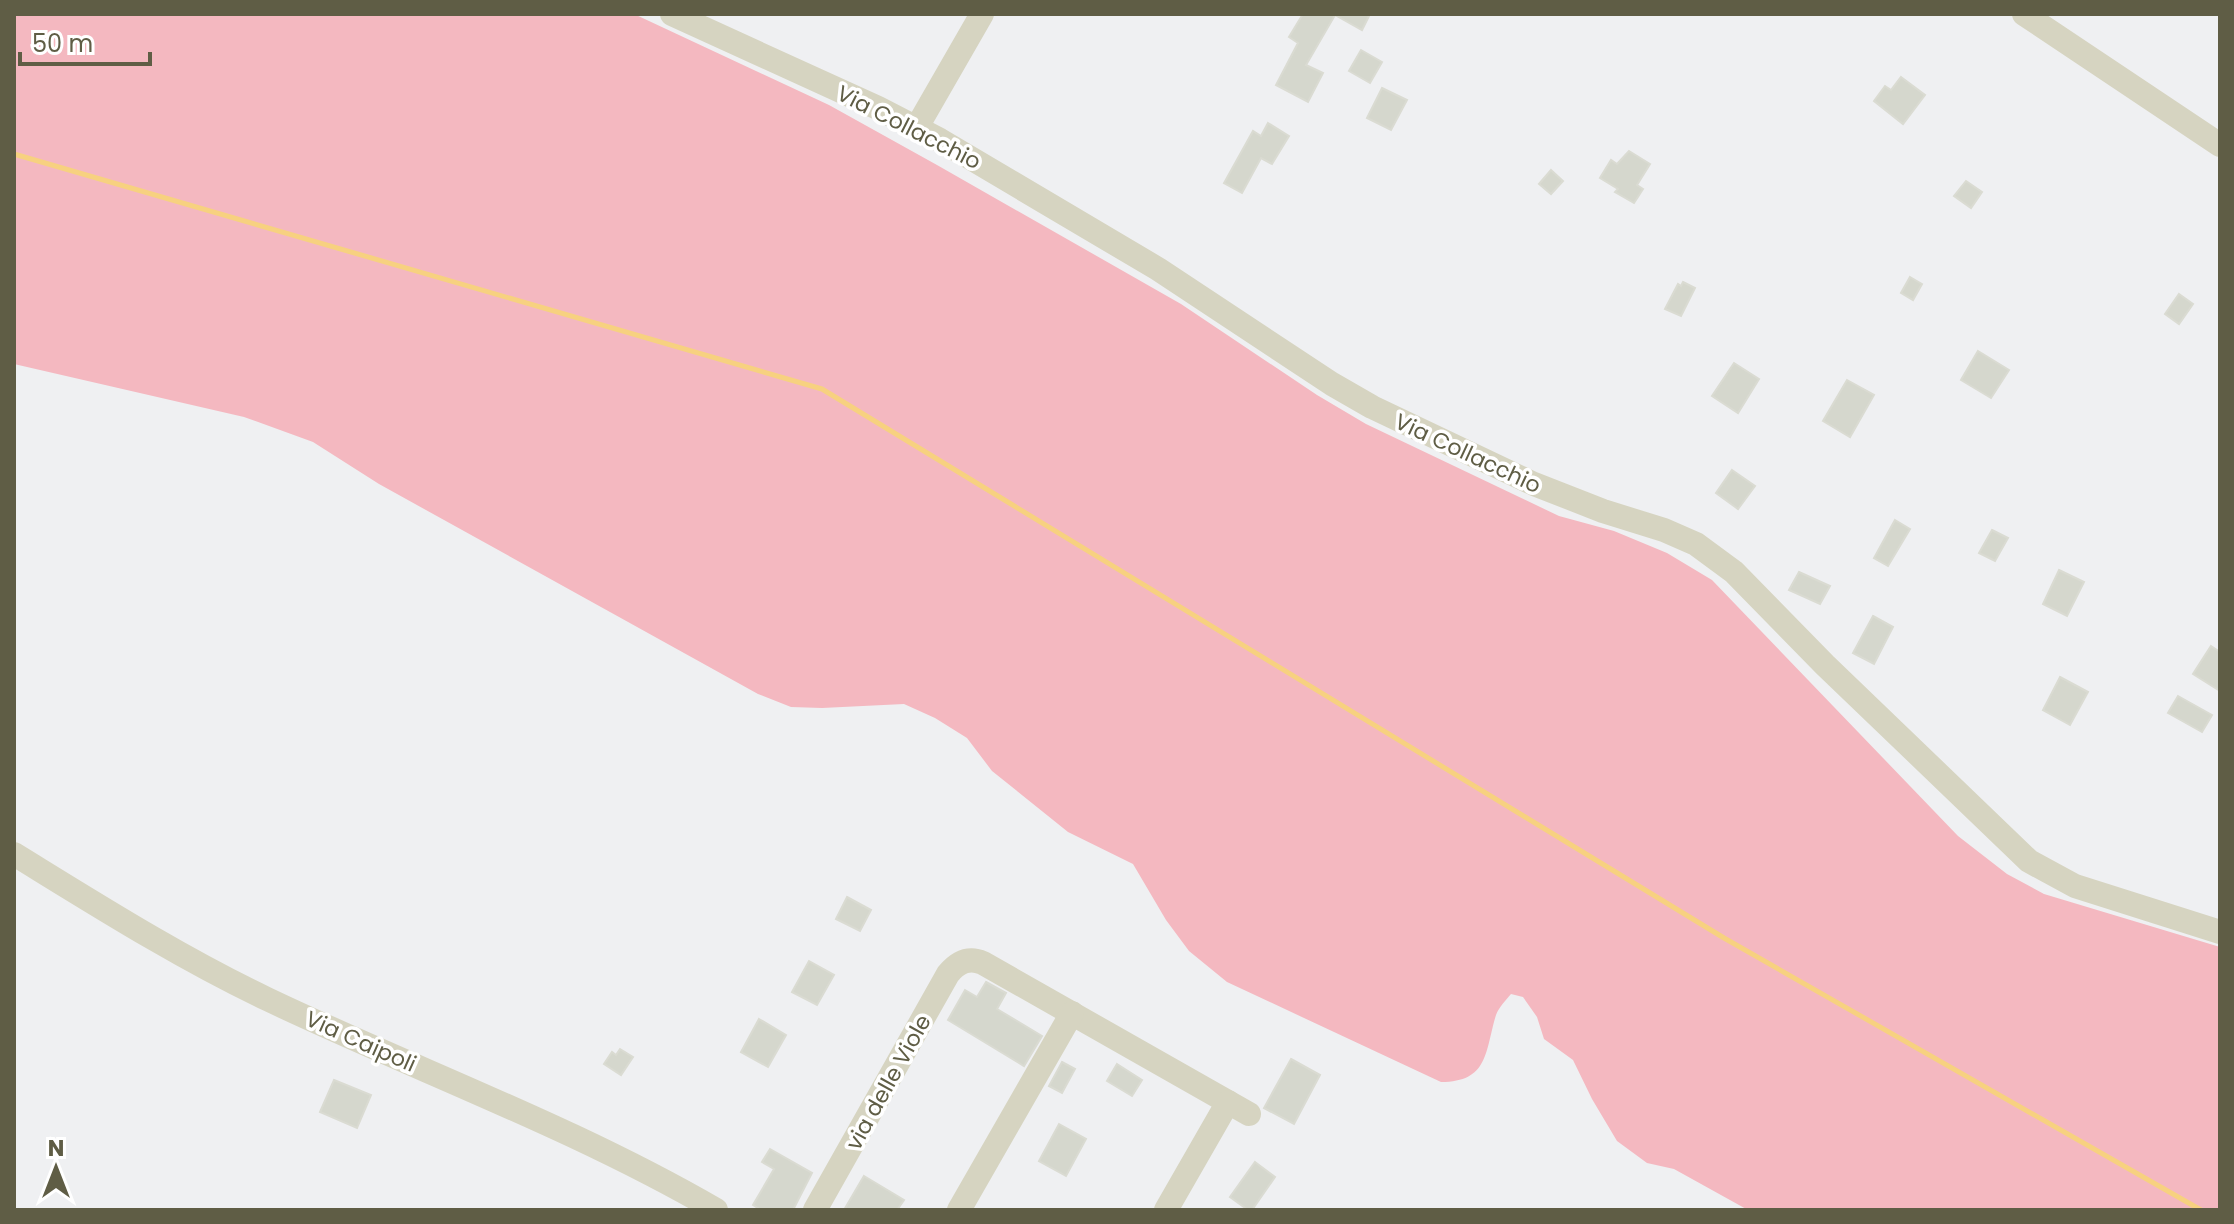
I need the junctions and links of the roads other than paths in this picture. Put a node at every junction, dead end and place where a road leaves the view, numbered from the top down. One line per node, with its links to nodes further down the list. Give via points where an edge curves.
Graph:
1 (672, 14): 4 (street, Via Collacchio)
2 (982, 14): 4 (street)
3 (2024, 14): 5 (street)
4 (917, 127): 7 (street, Via Collacchio, via 1158,269 1372,407 1534,484 1696,544 1734,572 2029,861 2075,886)
5 (2220, 145)
6 (14, 854): 9 (street, Via Caipoli, via 212,972 609,1153)
7 (2220, 932)
8 (1072, 1013): 10 (street, via delle Viole, via 983,963 967,960 954,967); 11 (street); 12 (street, via 1239,1108)
9 (716, 1210)
10 (815, 1210)
11 (959, 1210)
12 (1166, 1210)

